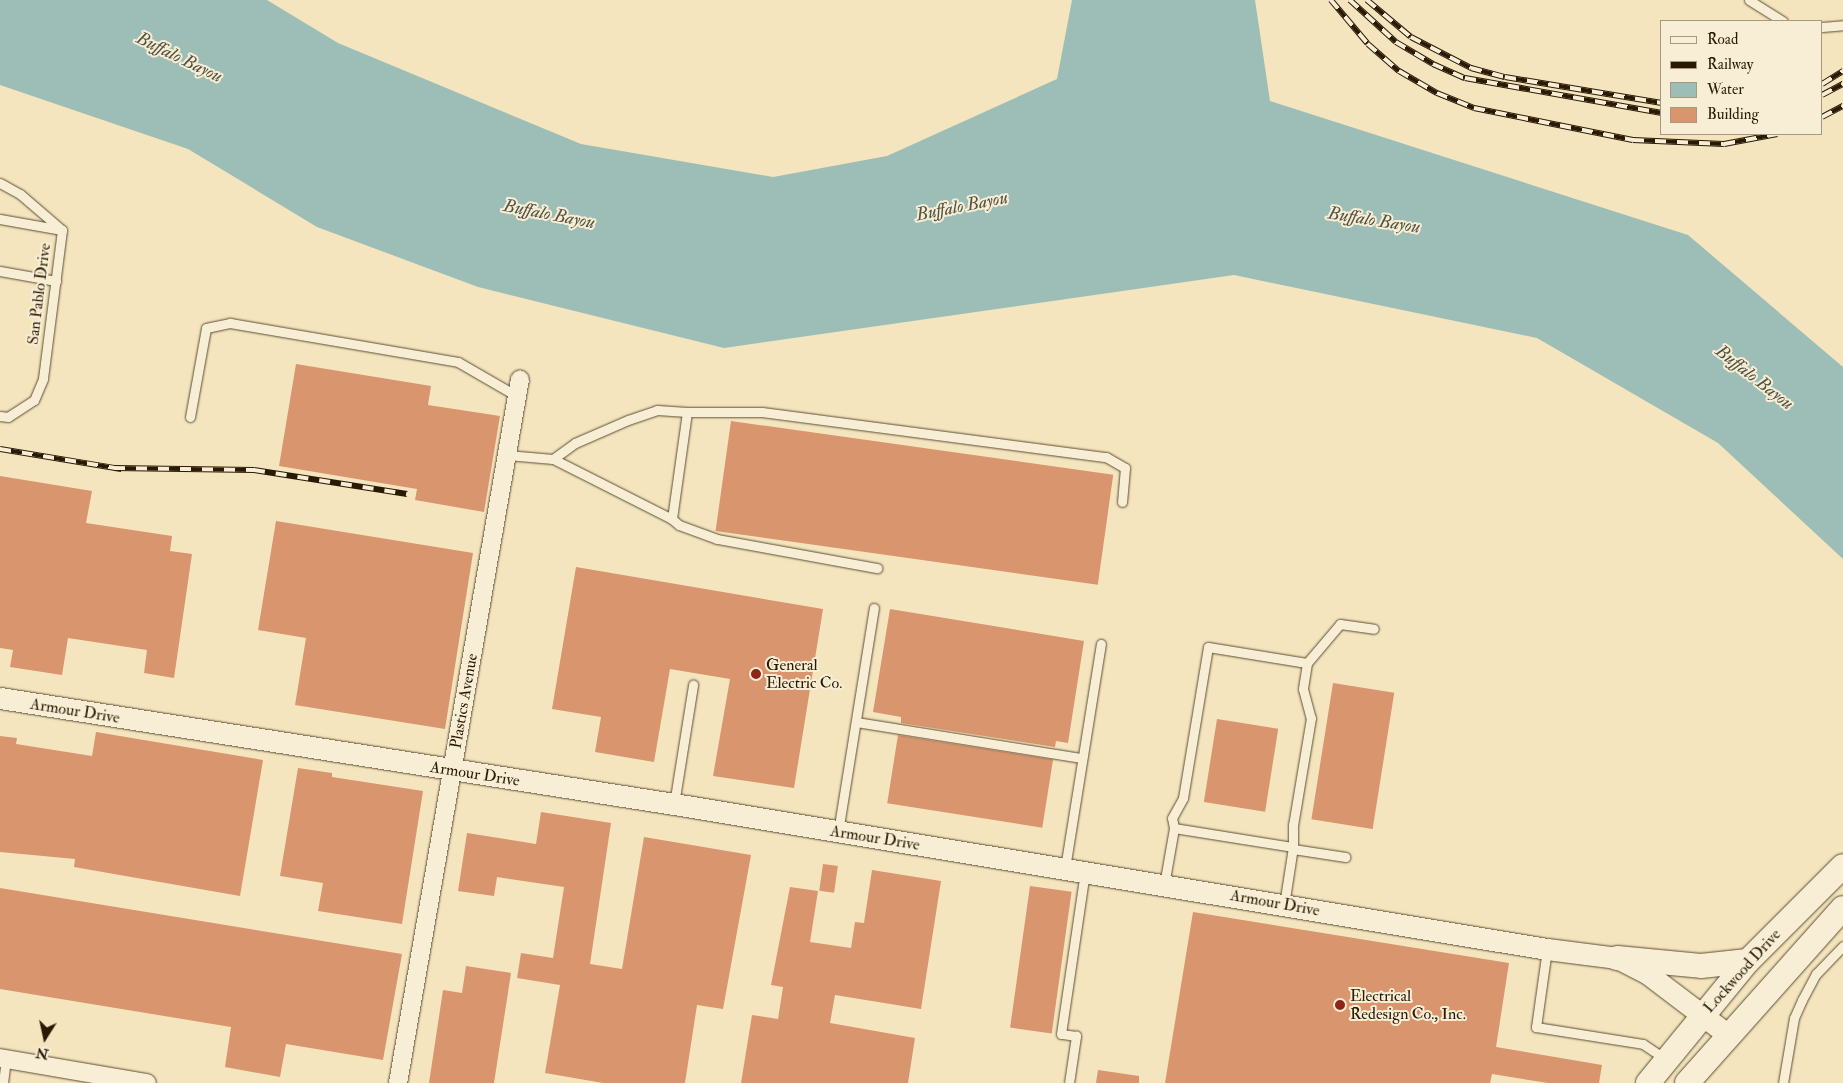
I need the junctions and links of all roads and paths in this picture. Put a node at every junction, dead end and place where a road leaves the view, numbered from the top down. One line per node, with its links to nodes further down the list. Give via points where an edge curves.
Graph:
1 (1749, 0): 2 (lane)
2 (1781, 20)
3 (1843, 25): 4 (lane)
4 (1823, 27)
5 (0, 183): 7 (lane, San Pablo Drive, via 20,194)
6 (0, 219): 7 (lane)
7 (62, 230): 9 (lane, San Pablo Drive)
8 (0, 271): 9 (lane)
9 (56, 281): 12 (lane, San Pablo Drive, via 43,378 34,400 8,417)
10 (519, 387): 13 (lane, via 458,362 230,323 206,328); 14 (street, Plastics Avenue)
11 (687, 412): 15 (lane, via 657,410 642,415 575,443); 16 (lane, via 762,412 1106,456 1125,468); 17 (lane)
12 (0, 416)
13 (190, 416)
14 (507, 455): 15 (lane); 27 (street, Plastics Avenue)
15 (553, 459): 17 (lane)
16 (1122, 502)
17 (672, 519): 18 (lane, via 679,525 717,539)
18 (877, 568)
19 (874, 608): 25 (lane)
20 (1374, 628): 22 (lane, via 1340,624)
21 (1101, 644): 26 (lane)
22 (1307, 663): 29 (lane, via 1208,647 1183,798 1172,818); 31 (lane, via 1303,689 1310,718 1293,825)
23 (693, 685): 28 (lane)
24 (0, 698): 27 (street, Armour Drive)
25 (856, 722): 26 (lane); 30 (lane)
26 (1082, 758): 34 (lane)
27 (451, 770): 28 (street, Armour Drive); 48 (street, Plastics Avenue)
28 (674, 804): 30 (street, Armour Drive)
29 (1174, 828): 31 (lane); 35 (lane)
30 (838, 832): 34 (street, Armour Drive)
31 (1293, 848): 32 (lane); 36 (lane)
32 (1345, 857)
33 (1839, 869): 41 (main road, Lockwood Drive)
34 (1075, 870): 35 (street, Armour Drive); 49 (lane, via 1061,1034 1076,1036)
35 (1164, 885): 36 (street, Armour Drive)
36 (1284, 905): 39 (street, Armour Drive)
37 (1843, 908): 43 (main road, Lockwood Drive)
38 (1843, 946): 52 (lane, via 1816,974 1798,1009)
39 (1547, 949): 40 (street, Armour Drive); 45 (lane, via 1536,1027 1643,1044)
40 (1617, 958): 41 (main road, via 1701,966); 42 (street, Armour Drive, via 1648,974)
41 (1748, 961): 42 (main road, Lockwood Drive)
42 (1703, 1014): 43 (street, Armour Drive); 45 (main road, Lockwood Drive)
43 (1727, 1034): 51 (main road, Lockwood Drive)
44 (3, 1059): 46 (lane); 47 (street)
45 (1666, 1059): 50 (main road, Lockwood Drive)
46 (4, 1083)
47 (148, 1083)
48 (398, 1083)
49 (1069, 1083)
50 (1648, 1083)
51 (1687, 1083)
52 (1783, 1083)

